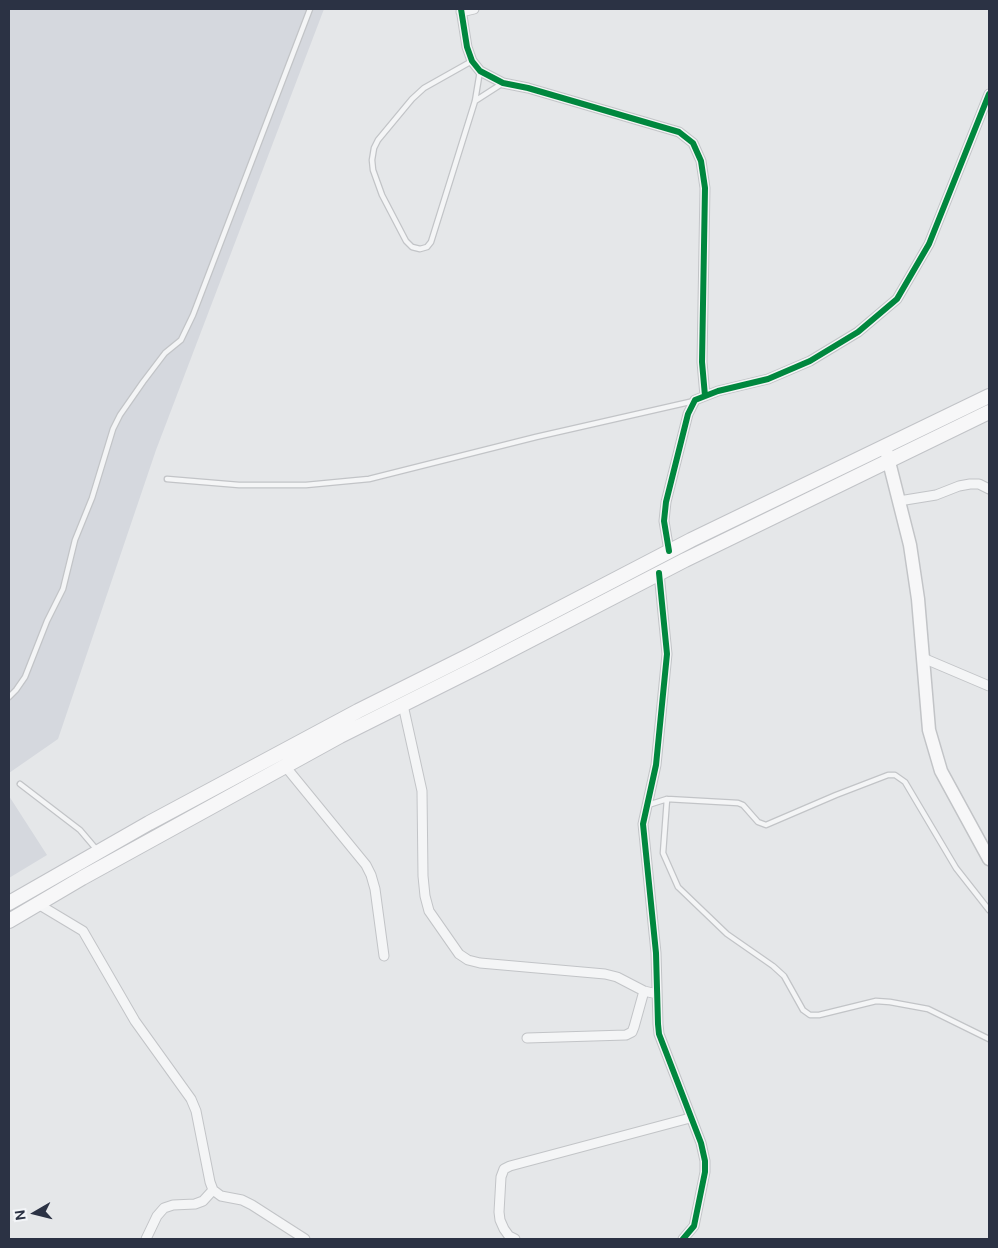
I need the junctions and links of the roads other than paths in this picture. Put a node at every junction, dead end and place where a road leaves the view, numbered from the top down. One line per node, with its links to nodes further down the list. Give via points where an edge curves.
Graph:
1 (310, 9): 22 (lane, via 193,315 181,340 143,382 112,429 92,498 75,540 63,589 25,678)
2 (474, 9): 3 (street)
3 (461, 10): 4 (street)
4 (472, 61): 5 (street); 8 (lane, via 424,88 374,148 373,170 382,194 412,247 420,249 431,242)
5 (480, 71): 6 (street); 8 (lane)
6 (503, 83): 8 (lane); 9 (street, via 679,132 693,143 701,161 705,188 702,362)
7 (989, 94): 9 (street, via 929,244 897,299 858,332 810,360 768,379)
8 (475, 101)
9 (705, 396): 11 (street)
10 (989, 396): 13 (main road)
11 (695, 400): 15 (lane, via 369,479 296,485 240,485); 18 (street, via 688,414 666,502 664,521)
12 (989, 412): 14 (main road)
13 (885, 446): 14 (main road); 18 (main road)
14 (890, 461): 17 (main road); 19 (main road)
15 (167, 479)
16 (989, 489): 17 (street, via 980,484 970,484 936,495)
17 (899, 501): 20 (main road, via 918,599)
18 (668, 551): 28 (main road, via 314,733)
19 (659, 574): 23 (main road); 27 (street, via 667,654 656,765)
20 (922, 658): 21 (street); 29 (main road, via 929,730 935,755)
21 (989, 686)
22 (9, 697)
23 (403, 705): 24 (main road); 35 (street, via 422,791 424,896 429,911 459,954 480,963 605,974)
24 (285, 766): 30 (main road); 34 (street, via 366,866 375,889)
25 (20, 784): 28 (lane, via 80,830)
26 (667, 799): 27 (lane); 32 (lane, via 738,803 758,822 766,825 836,795 895,775 905,782 956,868); 38 (lane, via 663,853 678,887 726,934 784,976 803,1010 810,1015 819,1015 876,1002 890,1002 928,1009)
27 (647, 805): 36 (street, via 643,824)
28 (98, 851): 31 (main road)
29 (989, 857)
30 (42, 901): 33 (main road); 40 (street, via 83,931 135,1021 191,1099)
31 (9, 902)
32 (989, 910)
33 (9, 922)
34 (384, 956)
35 (644, 991): 36 (street); 37 (street, via 632,1032 626,1035)
36 (657, 994): 39 (street, via 659,1034)
37 (527, 1038)
38 (989, 1039)
39 (690, 1118): 43 (street, via 504,1169 500,1220); 44 (street, via 701,1143 705,1172 694,1226)
40 (213, 1190): 41 (street, via 196,1204 164,1208); 42 (street, via 221,1196 252,1205)
41 (146, 1239)
42 (305, 1239)
43 (515, 1239)
44 (682, 1239)

